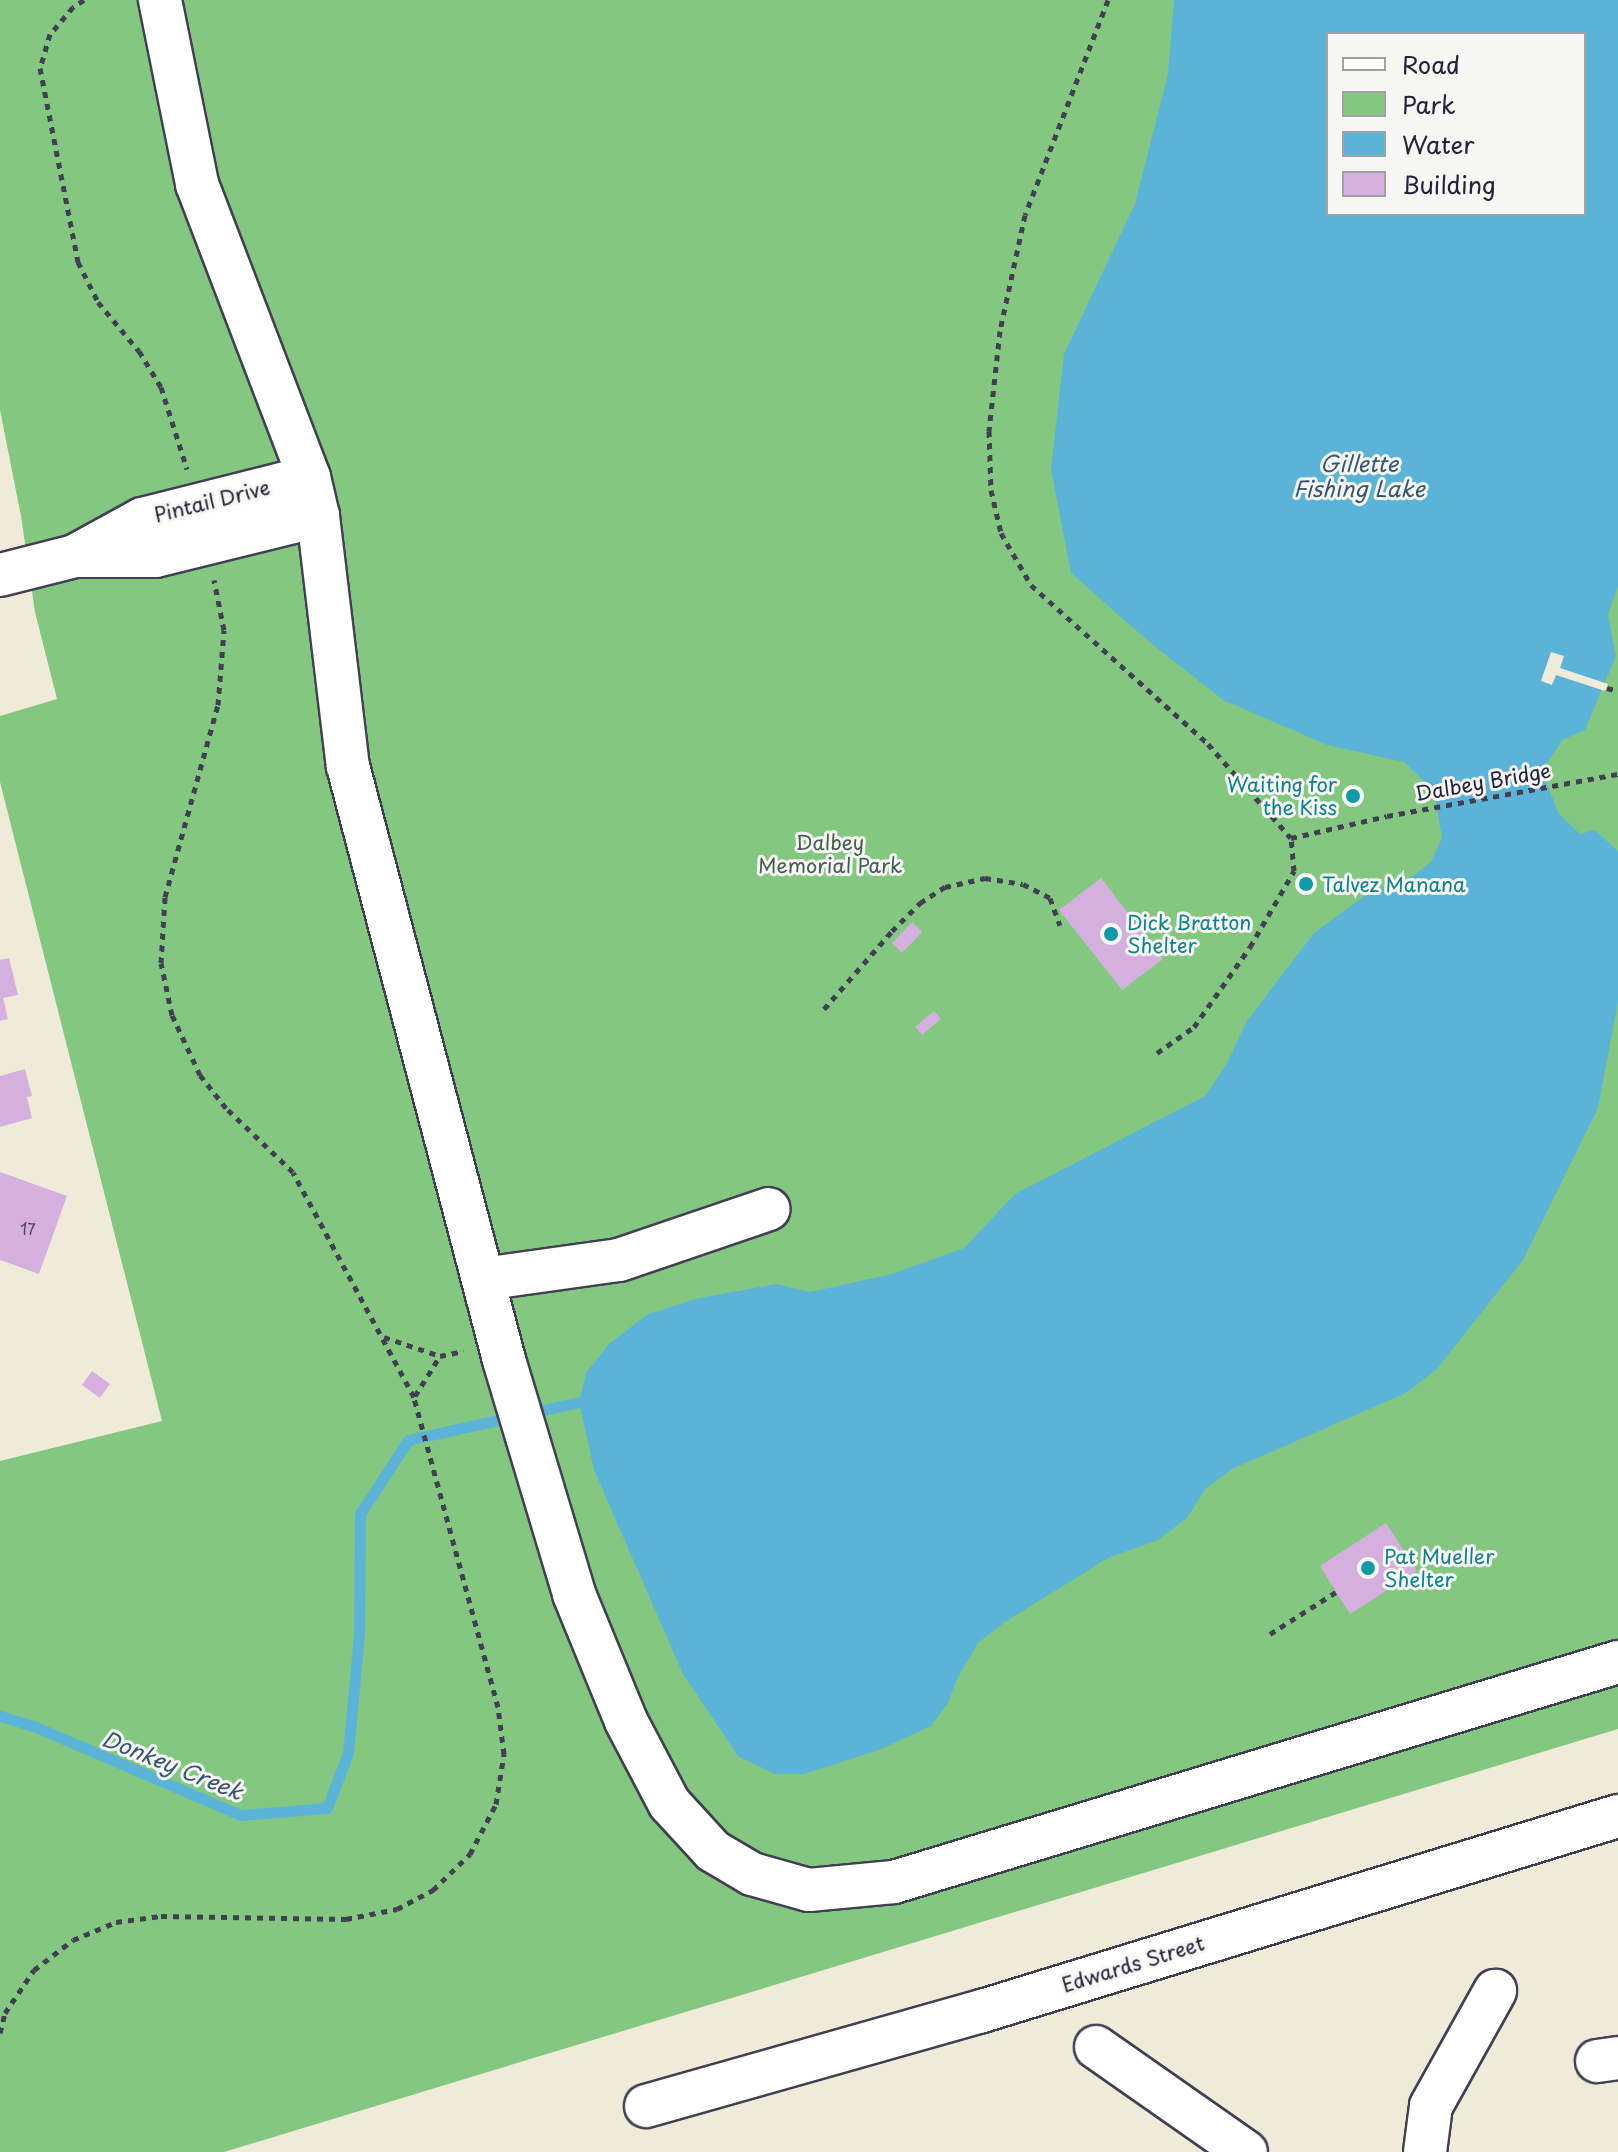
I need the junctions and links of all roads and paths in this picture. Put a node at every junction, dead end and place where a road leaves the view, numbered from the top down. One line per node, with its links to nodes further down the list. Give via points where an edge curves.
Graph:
1 (84, 0): 4 (path, via 50,34 40,68 78,262 98,302 161,387)
2 (160, 0): 5 (street, via 197,184)
3 (1108, 0): 11 (path, via 1025,215 1000,331 989,431 991,490 1001,533 1031,585 1208,744)
4 (188, 474)
5 (313, 496): 7 (street, Pintail Drive, via 155,556 75,556); 16 (street, via 348,766)
6 (212, 573): 17 (path, via 224,630 218,705 165,897 161,963 172,1015 200,1075 226,1108 293,1172)
7 (0, 575)
8 (1607, 688): 9 (path)
9 (1618, 691)
10 (1618, 774): 11 (path, Dalbey Bridge)
11 (1291, 838): 14 (path, via 1294,871 1250,947 1194,1027)
12 (1060, 925): 13 (path, via 1050,898 1023,884 985,878 945,887 892,931)
13 (824, 1009)
14 (1157, 1053)
15 (769, 1209): 16 (street, via 619,1260)
16 (483, 1279): 23 (street, via 574,1594 626,1721 669,1803 713,1851 752,1874 809,1890 894,1882)
17 (383, 1337): 19 (path); 20 (path)
18 (470, 1349): 19 (path)
19 (440, 1356): 20 (path)
20 (414, 1397): 26 (path, via 498,1707 504,1754 496,1804 470,1854 433,1890 397,1909 346,1919 161,1916 116,1922 73,1940 34,1970 5,2013)
21 (1336, 1592): 22 (path)
22 (1270, 1634)
23 (1618, 1662)
24 (1618, 1816): 28 (street, Edwards Street, via 982,2011)
25 (1495, 1991): 30 (street, via 1431,2106)
26 (0, 2033)
27 (1096, 2047): 29 (street)
28 (646, 2106)
29 (1246, 2152)
30 (1425, 2152)

